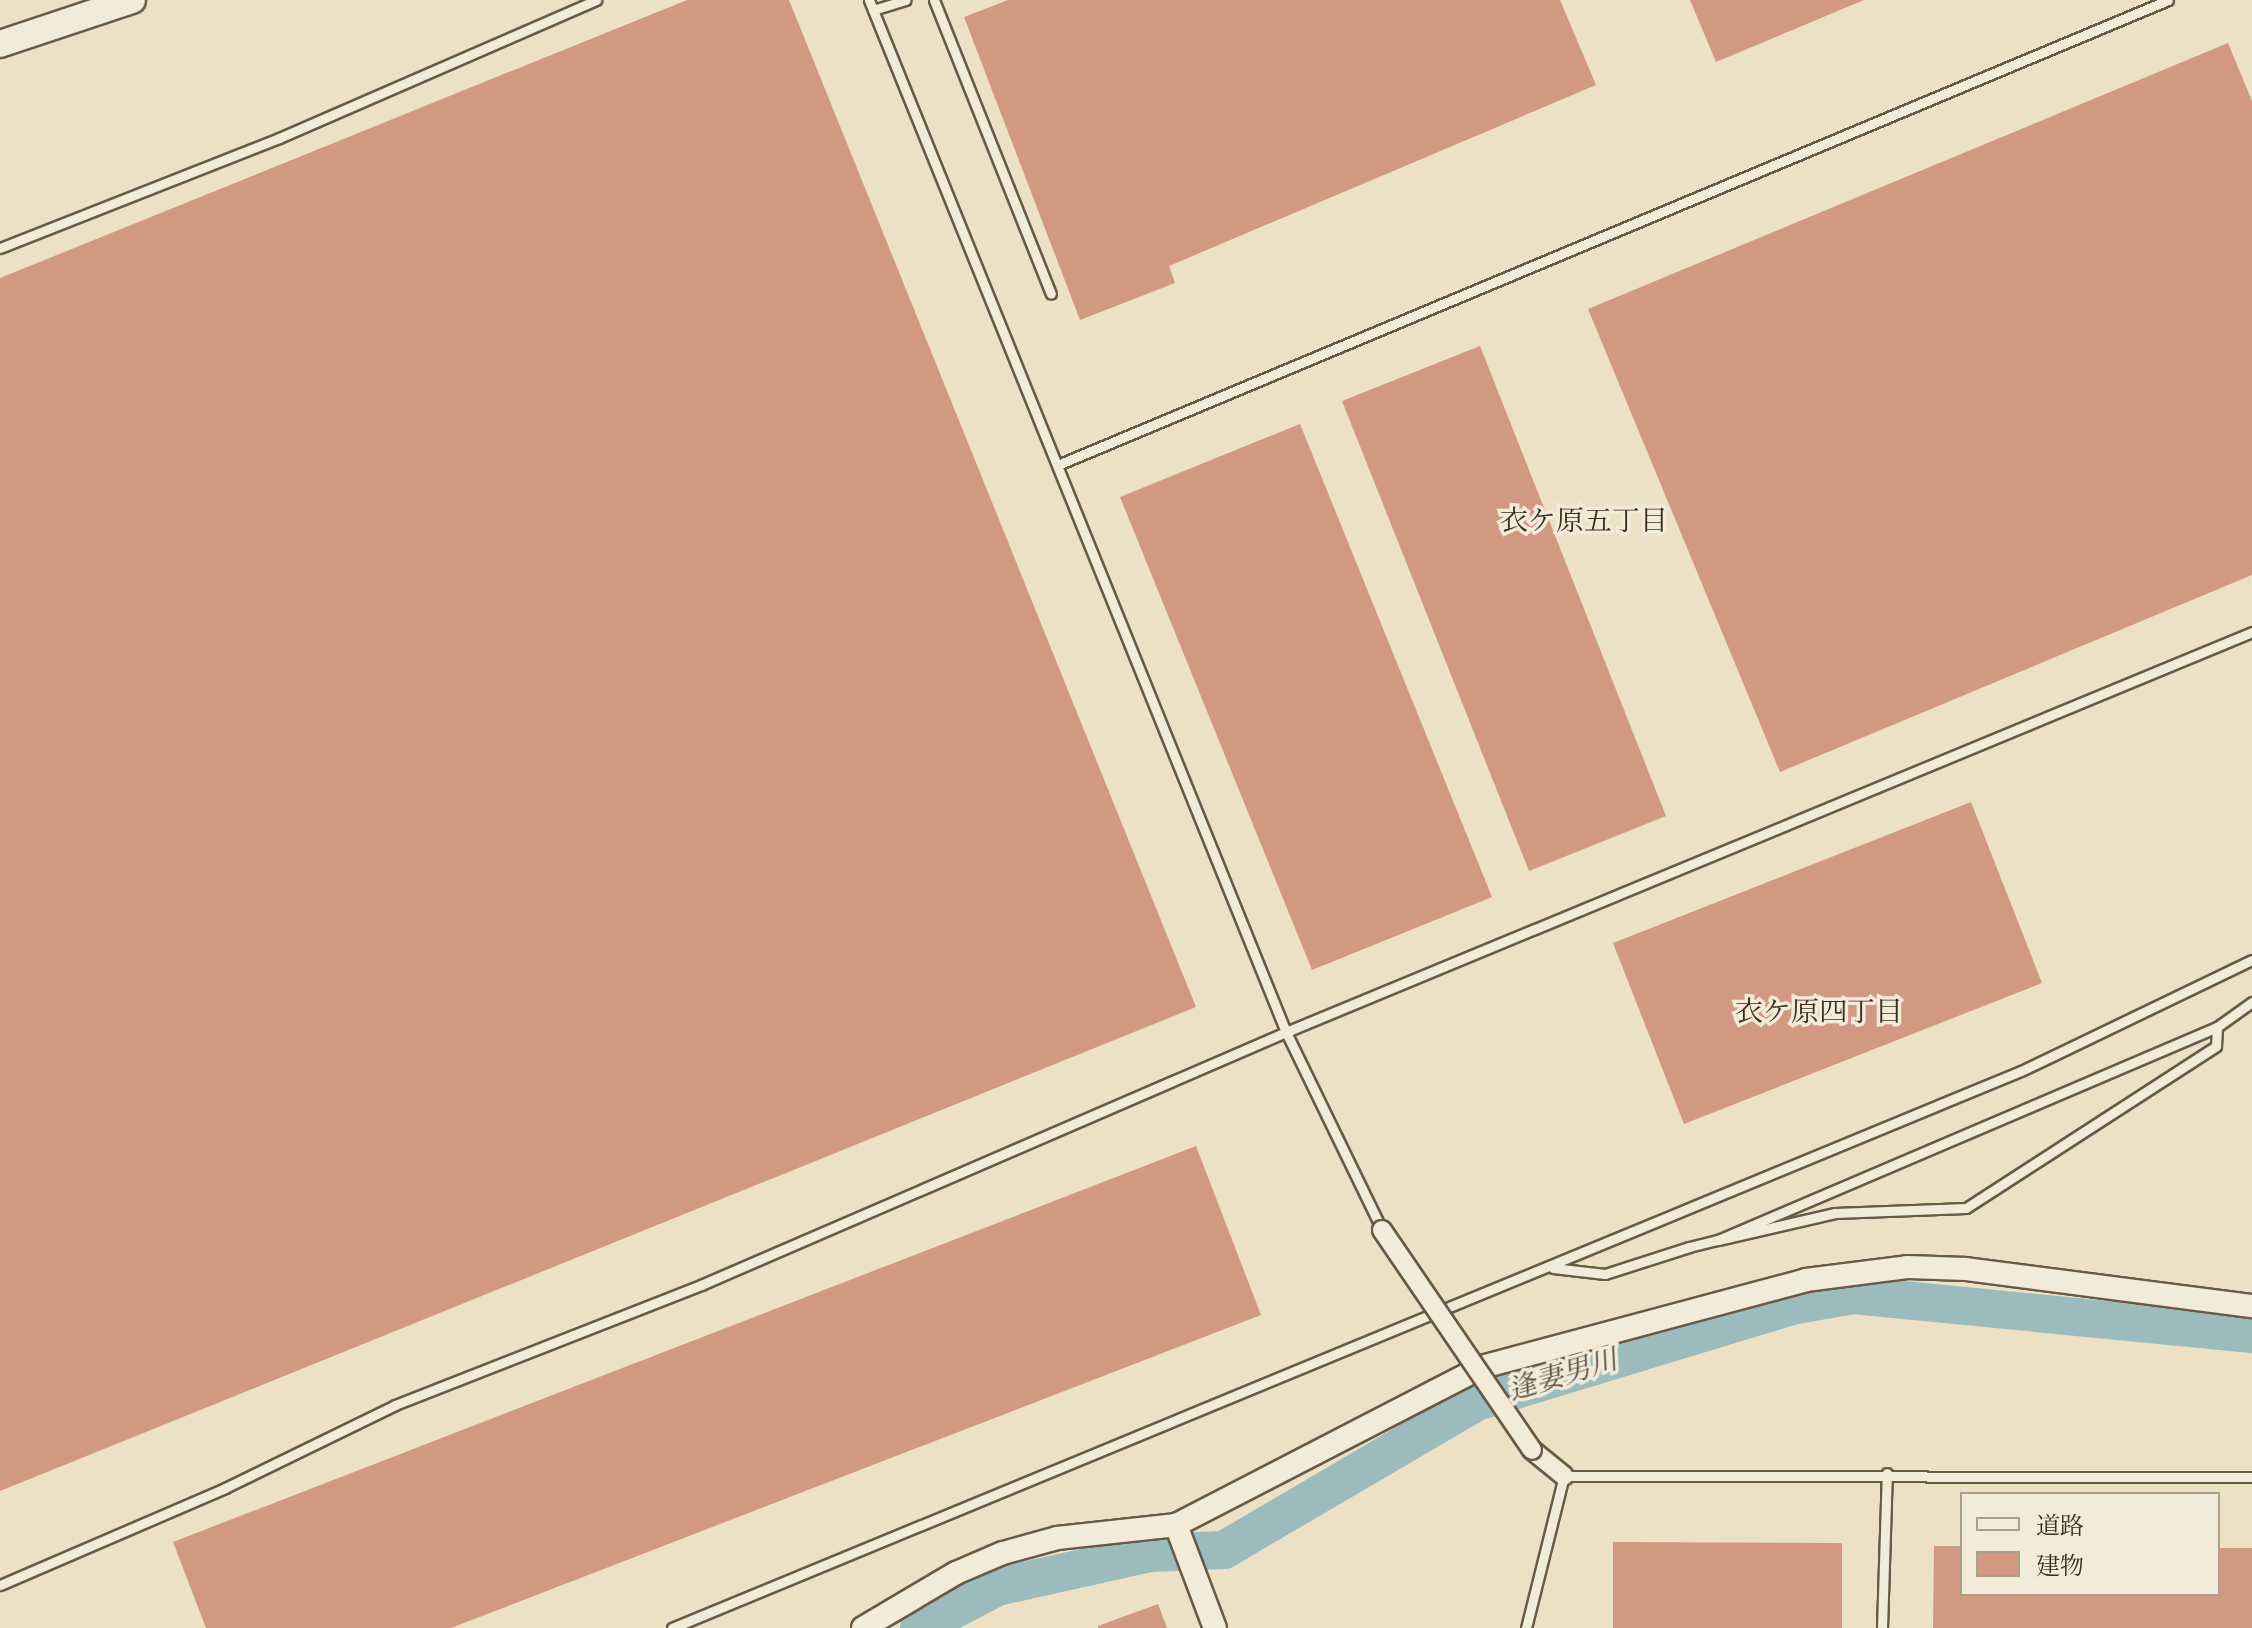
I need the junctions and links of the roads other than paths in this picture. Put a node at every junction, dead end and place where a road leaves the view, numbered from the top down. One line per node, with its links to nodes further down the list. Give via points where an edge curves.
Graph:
1 (132, 0): 7 (main road)
2 (596, 0): 8 (lane, via 279,138)
3 (905, 0): 6 (lane)
4 (934, 0): 9 (lane)
5 (2168, 0): 10 (lane)
6 (871, 5): 10 (lane)
7 (0, 44)
8 (0, 248)
9 (1051, 294)
10 (1060, 464): 15 (lane)
11 (2252, 632): 15 (lane)
12 (2252, 960): 18 (lane, via 2021,1071)
13 (2252, 1002): 14 (lane)
14 (2217, 1027): 17 (lane); 17 (lane, via 2216,1046 1966,1208 1835,1213)
15 (1286, 1032): 16 (lane); 24 (lane, via 701,1285 395,1405 225,1488)
16 (1382, 1230): 21 (street, bridge, via 1532,1450)
17 (1718, 1240): 18 (lane, via 1605,1274)
18 (1550, 1267): 25 (lane)
19 (2252, 1306): 23 (street, via 1966,1269 1839,1273 1482,1367)
20 (1887, 1473): 21 (lane); 22 (lane); 29 (lane)
21 (1564, 1476): 28 (lane, via 1552,1504)
22 (2252, 1477)
23 (1179, 1533): 26 (street, via 1057,1538 1003,1553 956,1573); 27 (street)
24 (0, 1585)
25 (672, 1628)
26 (863, 1628)
27 (1215, 1628)
28 (1526, 1628)
29 (1882, 1628)

